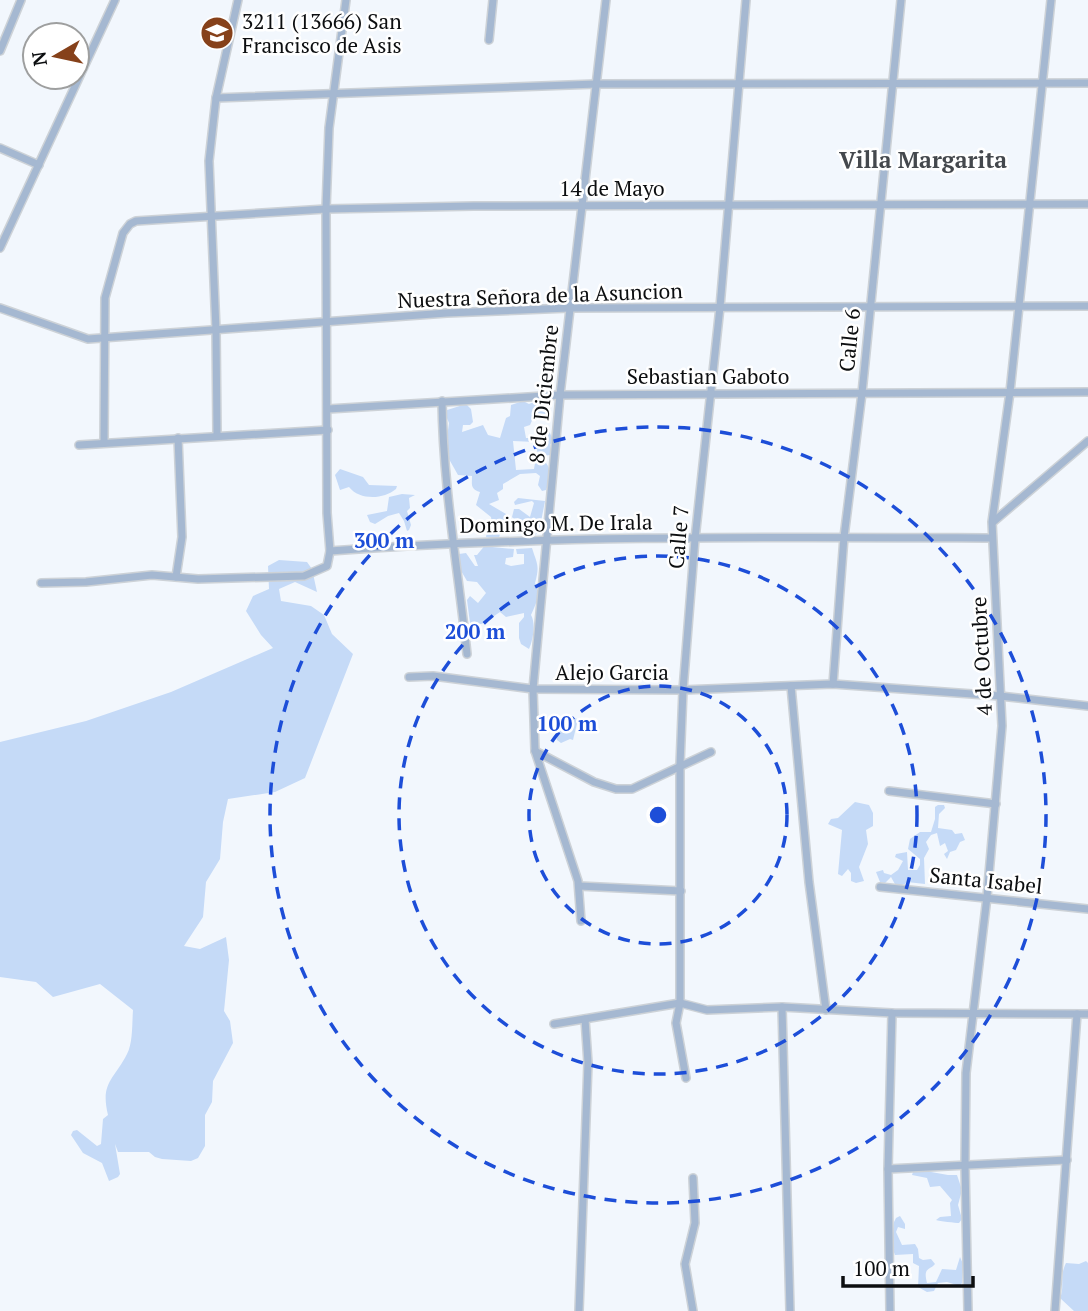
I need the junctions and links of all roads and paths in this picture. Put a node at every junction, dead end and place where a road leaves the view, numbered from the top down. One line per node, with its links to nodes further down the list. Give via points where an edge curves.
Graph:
1 (21, 0): 11 (street)
2 (115, 0): 20 (street)
3 (238, 0): 18 (street)
4 (346, 0): 17 (street)
5 (493, 0): 10 (street)
6 (606, 0): 16 (street, 8 de Diciembre)
7 (746, 0): 12 (street, Calle 7)
8 (901, 0): 13 (street, Calle 6)
9 (1051, 0): 14 (street, 4 de Octubre)
10 (489, 40)
11 (0, 51)
12 (738, 83): 13 (street); 16 (street); 24 (street, Calle 7)
13 (892, 83): 14 (street); 21 (street, Calle 6)
14 (1043, 83): 15 (street); 22 (street, 4 de Octubre)
15 (1088, 83)
16 (596, 85): 17 (street); 25 (street, 8 de Diciembre)
17 (334, 92): 18 (street); 26 (street)
18 (216, 98): 27 (street, via 209,161)
19 (0, 148): 20 (street)
20 (39, 165): 28 (street)
21 (880, 204): 22 (street, 14 de Mayo); 24 (street, 14 de Mayo); 30 (street, Calle 6)
22 (1030, 204): 23 (street, 14 de Mayo); 29 (street, 4 de Octubre)
23 (1088, 204)
24 (729, 205): 25 (street, 14 de Mayo); 32 (street, Calle 7)
25 (581, 206): 26 (street, 14 de Mayo); 33 (street, 8 de Diciembre)
26 (326, 209): 27 (street, 14 de Mayo); 35 (street)
27 (211, 215): 36 (street); 37 (street, 14 de Mayo, via 136,221 122,233 105,298)
28 (0, 247)
29 (1019, 305): 30 (street, Nuestra Señora de la Asuncion); 31 (street, Nuestra Señora de la Asuncion); 38 (street, 4 de Octubre)
30 (870, 306): 32 (street, Nuestra Señora de la Asuncion); 40 (street, Calle 6)
31 (1088, 306)
32 (720, 307): 33 (street, Nuestra Señora de la Asuncion); 41 (street, Calle 7)
33 (569, 308): 35 (street, Nuestra Señora de la Asuncion); 42 (street, 8 de Diciembre)
34 (0, 309): 37 (street, Nuestra Señora de la Asuncion, via 88,339)
35 (328, 321): 36 (street, Nuestra Señora de la Asuncion); 44 (street)
36 (216, 330): 37 (street, Nuestra Señora de la Asuncion); 46 (street)
37 (104, 339): 49 (street)
38 (1010, 392): 39 (street, Sebastian Gaboto); 40 (street, Sebastian Gaboto); 51 (street, 4 de Octubre)
39 (1088, 392)
40 (862, 393): 41 (street, Sebastian Gaboto); 52 (street, Calle 6)
41 (711, 394): 42 (street, Sebastian Gaboto); 54 (street, Calle 7)
42 (560, 395): 43 (street, Sebastian Gaboto); 55 (street, 8 de Diciembre)
43 (442, 401): 44 (street, Sebastian Gaboto); 56 (street, via 447,497)
44 (328, 409): 45 (street)
45 (328, 430): 46 (street); 57 (street)
46 (217, 435): 47 (street)
47 (178, 438): 49 (street); 58 (street, via 182,537)
48 (1088, 441): 51 (street)
49 (104, 443): 50 (street)
50 (79, 444)
51 (992, 522): 53 (street, 4 de Octubre)
52 (844, 537): 53 (street, Domingo M. De Irala); 54 (street, Domingo M. De Irala); 62 (street, Calle 6)
53 (992, 538): 66 (street, 4 de Octubre)
54 (695, 539): 55 (street, Domingo M. De Irala); 65 (street, Calle 7)
55 (546, 541): 56 (street, Domingo M. De Irala); 64 (street, 8 de Diciembre)
56 (455, 542): 57 (street, Domingo M. De Irala); 60 (street)
57 (330, 551): 58 (street, via 327,566 304,576)
58 (176, 577): 59 (street)
59 (41, 583)
60 (467, 654)
61 (408, 677): 64 (street, Alejo Garcia)
62 (833, 684): 63 (street, Alejo Garcia); 66 (street, Alejo Garcia)
63 (791, 686): 65 (street, Alejo Garcia); 81 (street)
64 (533, 688): 65 (street, Alejo Garcia); 68 (street, 8 de Diciembre)
65 (683, 690): 70 (street, Calle 7)
66 (1000, 696): 67 (street, Alejo Garcia); 72 (street, 4 de Octubre)
67 (1088, 705)
68 (535, 751): 70 (street, via 616,789 632,789); 73 (street, 8 de Diciembre)
69 (711, 752): 70 (street)
70 (680, 765): 75 (street, Calle 7)
71 (889, 791): 72 (street)
72 (996, 804): 76 (street, 4 de Octubre)
73 (579, 886): 75 (street); 78 (street, 8 de Diciembre)
74 (880, 887): 76 (street, Santa Isabel)
75 (681, 891): 79 (street, Calle 7)
76 (987, 897): 77 (street, Santa Isabel); 83 (street, 4 de Octubre)
77 (1088, 909)
78 (581, 921)
79 (680, 1003): 80 (street, via 707,1010); 86 (street); 88 (street, Calle 7, via 676,1023)
80 (782, 1007): 81 (street); 95 (street)
81 (826, 1010): 82 (street)
82 (892, 1013): 83 (street); 91 (street)
83 (972, 1013): 84 (street); 90 (street, 4 de Octubre, via 965,1087)
84 (1077, 1014): 85 (street); 89 (street)
85 (1088, 1014)
86 (585, 1019): 87 (street); 93 (street)
87 (554, 1024)
88 (686, 1078)
89 (1067, 1160): 90 (street); 98 (street)
90 (965, 1165): 91 (street); 97 (street, 4 de Octubre)
91 (888, 1169): 96 (street)
92 (693, 1178): 94 (street, via 695,1223 685,1264)
93 (579, 1311)
94 (693, 1311)
95 (790, 1311)
96 (890, 1311)
97 (968, 1311)
98 (1055, 1311)

